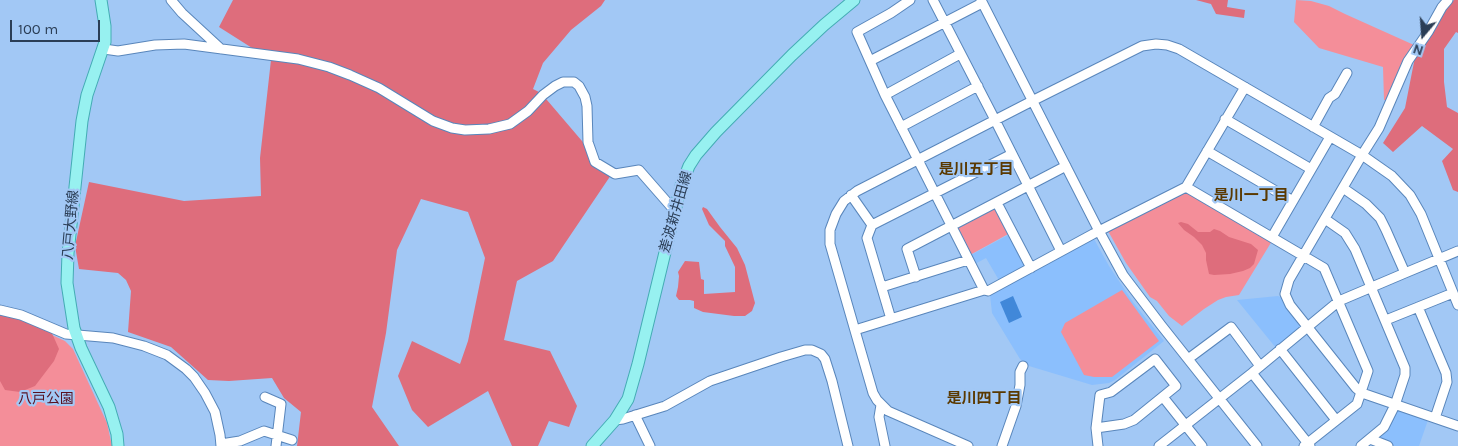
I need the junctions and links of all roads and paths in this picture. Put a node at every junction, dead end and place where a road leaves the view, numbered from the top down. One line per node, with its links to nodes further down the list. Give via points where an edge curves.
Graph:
1 (101, 0): 9 (main road, 八戸大野線, via 106,34)
2 (171, 0): 10 (street)
3 (854, 0): 36 (main road, 差波新井田線, via 798,49 709,139 689,166)
4 (910, 0): 12 (street, via 857,32)
5 (933, 0): 8 (street)
6 (1448, 0): 25 (street, via 1408,61 1379,128)
7 (981, 1): 8 (street); 17 (street)
8 (946, 23): 11 (street); 12 (street)
9 (104, 49): 10 (street, via 118,51 172,44); 62 (main road, 八戸大野線, via 82,121 67,264 71,317)
10 (221, 49): 36 (street, via 298,58 329,67 379,88 433,121 465,130 510,124 555,86 574,82 585,97 588,142 595,162 614,174 639,170)
11 (960, 54): 14 (street); 16 (street)
12 (870, 61): 16 (street)
13 (1347, 73): 21 (street)
14 (978, 86): 19 (street); 20 (street)
15 (1245, 87): 17 (street, via 1179,48 1156,44 1135,48); 18 (street); 21 (street)
16 (884, 95): 20 (street)
17 (1032, 100): 19 (street); 27 (street)
18 (1225, 119): 23 (street); 28 (street)
19 (996, 120): 24 (street); 26 (street)
20 (901, 127): 26 (street)
21 (1313, 127): 22 (street)
22 (1330, 137): 25 (street); 28 (street)
23 (1207, 151): 30 (street); 34 (street)
24 (1012, 154): 29 (street); 32 (street)
25 (1362, 155): 31 (street); 45 (street, via 1392,176 1410,196)
26 (918, 160): 32 (street); 33 (street)
27 (1066, 166): 29 (street); 40 (street)
28 (1311, 169): 34 (street)
29 (1028, 186): 35 (street); 42 (street)
30 (1186, 187): 40 (street); 41 (street)
31 (1344, 188): 37 (street); 48 (street, via 1380,218)
32 (934, 193): 38 (street); 39 (street)
33 (851, 195): 38 (street); 61 (street, via 836,214 829,238)
34 (1293, 201): 41 (street)
35 (997, 203): 39 (street); 47 (street)
36 (674, 210): 76 (main road, 差波新井田線, via 632,386 628,400)
37 (1325, 219): 44 (street); 51 (street, via 1345,233 1356,249)
38 (872, 225): 50 (street, via 867,238)
39 (951, 226): 46 (street); 49 (street, via 907,249)
40 (1099, 231): 42 (street); 64 (street, via 1123,275)
41 (1272, 237): 44 (street)
42 (1061, 251): 47 (street)
43 (1458, 252): 45 (street)
44 (1304, 255): 54 (street, via 1324,268); 60 (street, via 1289,280 1285,294)
45 (1440, 259): 48 (street); 53 (street)
46 (968, 260): 49 (street); 52 (street)
47 (1031, 268): 52 (street, via 988,291)
48 (1404, 273): 51 (street)
49 (916, 277): 50 (street)
50 (882, 287): 58 (street)
51 (1372, 287): 54 (street); 59 (street)
52 (984, 290): 58 (street)
53 (1453, 292): 55 (street); 56 (street)
54 (1339, 301): 60 (street); 68 (street, via 1368,371)
55 (1458, 305)
56 (1418, 307): 59 (street); 75 (street, via 1446,373 1447,382)
57 (0, 310): 62 (street, via 21,315 58,332)
58 (891, 319): 61 (street)
59 (1386, 320): 72 (street, via 1405,368)
60 (1308, 328): 63 (street); 68 (street)
61 (855, 330): 73 (street, via 873,393)
62 (76, 335): 84 (street, via 124,341 158,351 177,362 194,377 211,402); 86 (main road, 八戸大野線, via 109,407)
63 (1280, 350): 66 (street); 77 (street)
64 (1188, 359): 66 (street, via 1230,327); 71 (street)
65 (1023, 366): 93 (street, via 1016,406)
66 (1260, 366): 67 (street)
67 (1252, 373): 71 (street); 85 (street)
68 (1362, 393): 72 (street); 77 (street, via 1357,404)
69 (265, 397): 81 (street, via 281,404)
70 (1163, 397): 78 (street); 80 (street, via 1134,420); 80 (street, via 1176,386 1155,359 1111,392 1100,394)
71 (1219, 398): 78 (street); 97 (street)
72 (1395, 404): 75 (street); 82 (street, via 1384,427)
73 (881, 405): 91 (street); 92 (street, via 894,414)
74 (635, 415): 76 (street); 89 (street); 90 (street, via 665,406 710,381 812,350 825,359)
75 (1435, 418): 79 (street)
76 (615, 420): 88 (main road, 差波新井田線)
77 (1336, 420): 85 (street)
78 (1186, 425): 95 (street); 96 (street)
79 (1458, 426)
80 (1096, 428): 94 (street)
81 (279, 435): 83 (street); 84 (street, via 264,431); 87 (street)
82 (1370, 439): 98 (street); 99 (street)
83 (292, 440)
84 (221, 445)
85 (1307, 445)
86 (118, 446)
87 (276, 446)
88 (592, 446)
89 (650, 446)
90 (848, 446)
91 (885, 446)
92 (968, 446)
93 (1002, 446)
94 (1098, 446)
95 (1159, 446)
96 (1202, 446)
97 (1257, 446)
98 (1362, 446)
99 (1388, 446)

